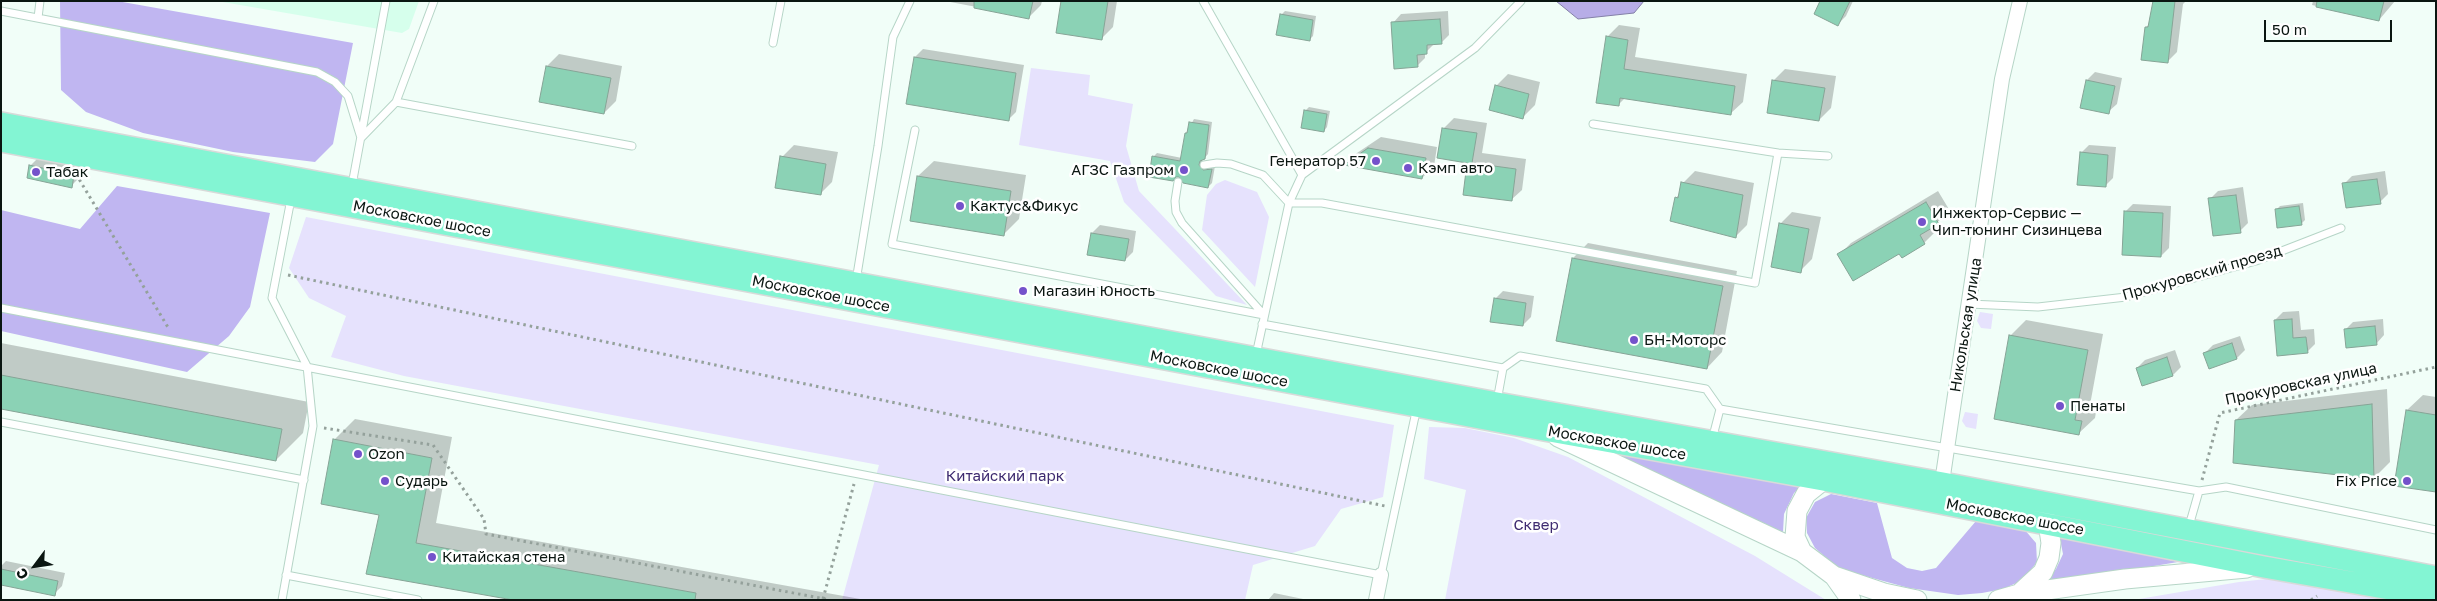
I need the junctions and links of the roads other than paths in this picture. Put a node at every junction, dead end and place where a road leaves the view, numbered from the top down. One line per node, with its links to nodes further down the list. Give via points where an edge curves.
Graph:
1 (40, 1): 10 (lane)
2 (386, 1): 16 (lane)
3 (434, 1): 12 (lane)
4 (781, 1): 11 (lane)
5 (910, 1): 28 (lane, via 893,37)
6 (1203, 1): 22 (lane)
7 (1521, 1): 22 (lane, via 1475,48)
8 (2020, 1): 29 (street, Никольская улица, via 2002,79)
9 (1, 11): 10 (lane)
10 (38, 18): 16 (lane, via 317,72 335,82 348,96)
11 (773, 43)
12 (396, 102): 16 (lane); 18 (lane)
13 (1, 123): 24 (main road, Московское шоссе)
14 (1593, 124): 19 (lane)
15 (915, 130): 31 (lane, via 892,244)
16 (361, 138): 25 (lane)
17 (1, 141): 24 (main road, Московское шоссе)
18 (632, 146)
19 (1778, 153): 20 (lane); 26 (lane, via 1755,283 1322,203)
20 (1828, 156)
21 (1204, 164): 26 (lane, via 1232,164 1263,175)
22 (1302, 175): 26 (lane)
23 (1178, 182): 31 (lane, via 1176,212 1182,223)
24 (293, 187): 25 (main road, Московское шоссе); 34 (lane, via 272,298)
25 (350, 197): 28 (main road, Московское шоссе); 33 (main road, Московское шоссе)
26 (1289, 203): 31 (lane)
27 (2341, 228): 29 (lane, Прокуровский проезд, via 2256,261 2126,297 2038,308)
28 (855, 284): 33 (main road, Московское шоссе)
29 (1970, 304): 42 (street, Никольская улица)
30 (1, 308): 34 (lane)
31 (1264, 315): 32 (lane)
32 (1262, 324): 33 (lane); 35 (lane)
33 (1253, 365): 36 (main road, Московское шоссе)
34 (307, 366): 44 (lane, via 313,426); 55 (lane)
35 (1503, 368): 37 (lane); 38 (lane, via 1520,356 1706,389)
36 (1419, 397): 37 (main road, Московское шоссе); 40 (main road, Московское шоссе); 55 (lane)
37 (1497, 402): 41 (main road, Московское шоссе)
38 (1720, 409): 41 (lane); 42 (lane)
39 (1, 422): 44 (lane)
40 (1544, 430): 45 (main road, Московское шоссе); 52 (main road)
41 (1712, 441): 43 (main road, Московское шоссе)
42 (1948, 447): 46 (lane); 47 (street, Никольская улица)
43 (1844, 464): 45 (main road); 47 (main road, Московское шоссе)
44 (304, 480): 54 (lane)
45 (1823, 480): 47 (main road, Московское шоссе); 52 (main road, via 1806,494 1797,511 1795,538)
46 (2199, 491): 50 (lane); 51 (lane, via 2226,486)
47 (1941, 492): 48 (main road, Московское шоссе); 49 (main road, Московское шоссе)
48 (2037, 501): 49 (main road); 50 (main road, Московское шоссе)
49 (2048, 523): 53 (main road, Московское шоссе); 58 (main road, via 2050,558 2043,572)
50 (2188, 529): 57 (main road, Московское шоссе)
51 (2436, 530)
52 (1802, 552): 56 (main road)
53 (2264, 566): 58 (main road, via 2125,579); 59 (main road, Московское шоссе)
54 (286, 575): 60 (lane); 61 (lane)
55 (1381, 575): 62 (street)
56 (1834, 576): 63 (main road); 64 (main road)
57 (2436, 577)
58 (2019, 594): 65 (main road)
59 (2436, 597)
60 (282, 600)
61 (418, 600)
62 (1376, 600)
63 (1851, 600)
64 (1917, 600)
65 (1998, 600)

